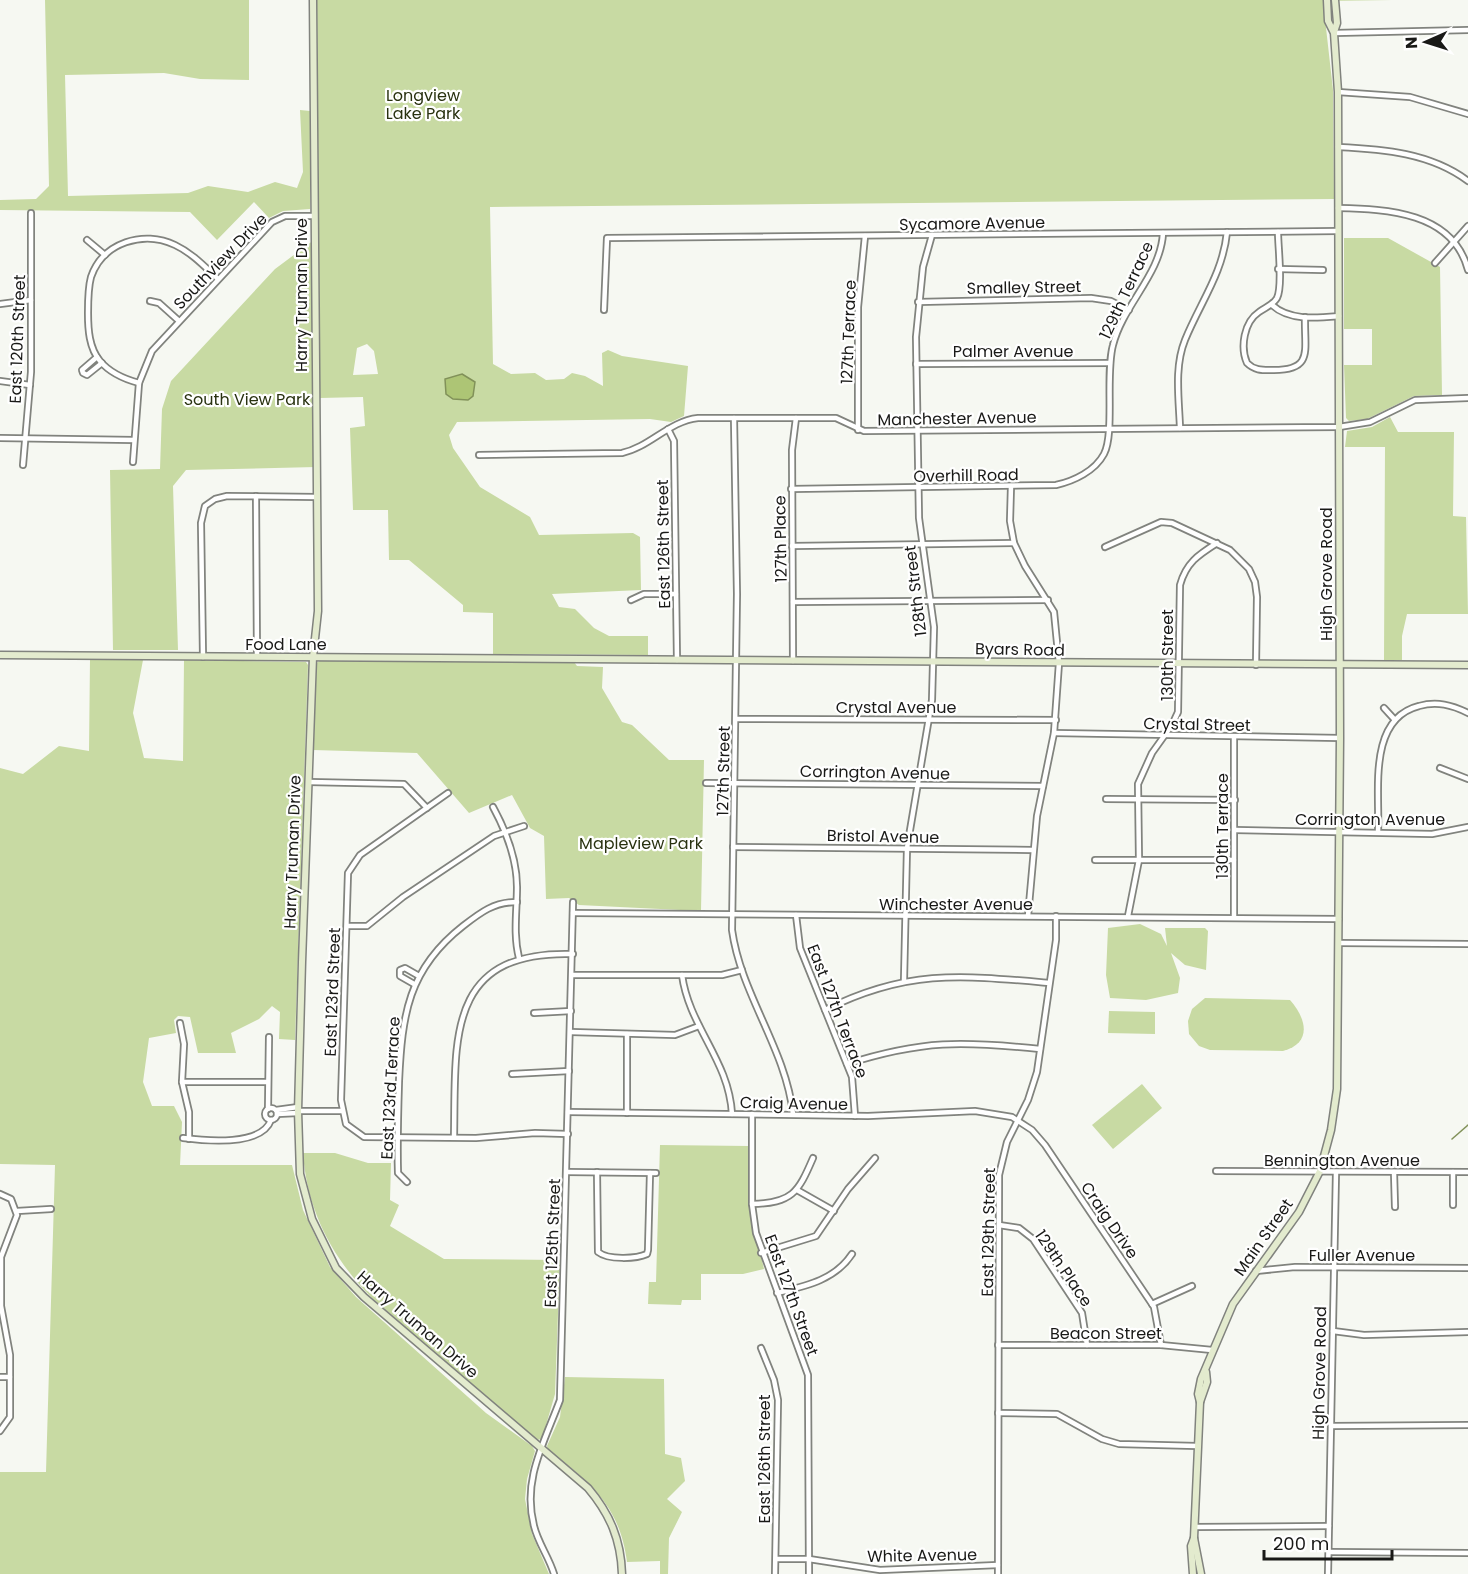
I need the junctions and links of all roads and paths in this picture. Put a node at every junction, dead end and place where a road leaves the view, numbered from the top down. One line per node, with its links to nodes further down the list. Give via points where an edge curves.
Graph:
1 (313, 0): 12 (main road, Harry Truman Drive)
2 (1327, 0): 5 (main road, High Grove Road, via 1328,21)
3 (1335, 0): 5 (main road, High Grove Road)
4 (1468, 30): 5 (street)
5 (1334, 33): 6 (main road, High Grove Road)
6 (1338, 92): 7 (street, via 1410,97); 8 (main road, High Grove Road)
7 (1468, 114)
8 (1338, 147): 9 (street, via 1406,154 1447,168); 10 (main road, High Grove Road)
9 (1468, 181)
10 (1338, 208): 14 (main road, High Grove Road); 21 (street, via 1405,213 1432,224)
11 (31, 213): 28 (street, East 120th Street)
12 (314, 216): 27 (street, Southview Drive, via 285,216 272,222); 64 (main road, Harry Truman Drive)
13 (1468, 226): 21 (street)
14 (1338, 231): 16 (street, Sycamore Avenue); 35 (main road, High Grove Road)
15 (1227, 232): 16 (street, Sycamore Avenue); 17 (street, Sycamore Avenue); 50 (street, via 1221,267 1181,352)
16 (1278, 232): 24 (street)
17 (1163, 233): 18 (street, Sycamore Avenue); 34 (street, 129th Terrace, via 1160,251)
18 (932, 235): 19 (street, Sycamore Avenue); 30 (street, 128th Street)
19 (865, 236): 33 (street, Sycamore Avenue, via 607,238); 52 (street, 127th Terrace, via 858,307)
20 (87, 240): 22 (street)
21 (1454, 242): 23 (street); 26 (street)
22 (105, 255): 27 (street, via 129,240 156,238 188,252); 38 (street, via 91,276 89,296 88,328)
23 (1435, 263)
24 (1278, 269): 25 (street); 32 (street, via 1279,293)
25 (1323, 270)
26 (1468, 270)
27 (218, 279): 37 (street, Southview Drive)
28 (31, 300): 31 (street); 44 (street, East 120th Street)
29 (150, 302): 37 (street, Southview Drive, via 159,303)
30 (918, 302): 34 (street, Smalley Street, via 1091,298); 41 (street, 128th Street)
31 (0, 304)
32 (1272, 305): 36 (street, via 1284,314); 36 (street, via 1255,316 1246,332 1244,356 1255,369 1290,370 1300,365 1304,357)
33 (604, 310)
34 (1129, 310): 40 (street, 129th Terrace, via 1114,340)
35 (1339, 316): 36 (street); 48 (main road, High Grove Road)
36 (1305, 317)
37 (179, 321): 43 (street, Southview Drive, via 152,351)
38 (97, 357): 39 (street); 39 (street, via 83,373 87,375)
39 (102, 363): 43 (street)
40 (1110, 363): 41 (street, Palmer Avenue); 49 (street, 129th Terrace)
41 (916, 364): 53 (street, 128th Street)
42 (0, 381): 44 (street)
43 (139, 383): 56 (street, Southview Drive)
44 (30, 385): 55 (street, East 120th Street)
45 (1468, 398): 48 (street, Manchester Avenue, via 1415,400 1370,422)
46 (734, 418): 47 (street, Manchester Avenue); 51 (street, Manchester Avenue, via 689,419); 81 (street, 127th Street)
47 (796, 418): 52 (street, Manchester Avenue, via 836,418); 62 (street, 127th Place)
48 (1339, 427): 50 (street, Manchester Avenue); 88 (main road, High Grove Road)
49 (1108, 428): 50 (street, Manchester Avenue); 53 (street, Manchester Avenue); 60 (street, Overhill Road, via 1104,454 1081,476 1056,485)
50 (1180, 428)
51 (668, 429): 57 (street, Manchester Avenue, via 639,448 622,453); 70 (street, East 126th Street, via 674,441)
52 (858, 430): 53 (street, Manchester Avenue)
53 (917, 430): 61 (street, 128th Street)
54 (0, 438): 55 (street)
55 (24, 439): 56 (street); 59 (street, East 120th Street)
56 (134, 440): 58 (street, Southview Drive)
57 (479, 455)
58 (133, 462)
59 (23, 465)
60 (1011, 486): 61 (street, Overhill Road); 65 (street)
61 (918, 487): 62 (street, Overhill Road); 67 (street, 128th Street)
62 (791, 489): 68 (street, 127th Place)
63 (256, 496): 64 (street); 76 (street, via 227,496 208,503 201,523); 77 (street)
64 (317, 497): 78 (main road, Harry Truman Drive, via 318,611)
65 (1014, 543): 67 (street); 72 (street)
66 (1217, 543): 69 (street, via 1161,522); 85 (street, 130th Street, via 1193,558 1182,577); 86 (street, via 1241,558 1255,582)
67 (922, 544): 68 (street); 73 (street, 128th Street)
68 (792, 546): 74 (street, 127th Place)
69 (1105, 547)
70 (676, 594): 71 (street, via 644,594); 80 (street, East 126th Street)
71 (631, 600)
72 (1048, 600): 73 (street); 84 (street, via 1057,622)
73 (932, 601): 74 (street); 83 (street, 128th Street)
74 (793, 602): 82 (street, 127th Place)
75 (0, 655): 76 (main road, Food Lane)
76 (203, 657): 77 (main road, Food Lane)
77 (257, 657): 78 (main road, Food Lane)
78 (313, 657): 79 (main road, Food Lane); 101 (main road, Harry Truman Drive)
79 (572, 659): 80 (main road, Byars Road)
80 (677, 660): 81 (main road, Byars Road)
81 (736, 661): 82 (main road, Byars Road); 91 (street, 127th Street)
82 (793, 661): 83 (main road, Byars Road)
83 (934, 662): 84 (main road, Byars Road); 92 (street, 128th Street)
84 (1059, 663): 85 (main road, Byars Road); 93 (street)
85 (1180, 664): 86 (main road, Byars Road); 96 (street, 130th Street, via 1178,712)
86 (1256, 665): 88 (main road, Byars Road)
87 (1468, 665): 88 (main road, Byars Road)
88 (1340, 666): 98 (main road, High Grove Road)
89 (1384, 708): 94 (street)
90 (1468, 713): 94 (street, via 1428,704)
91 (736, 719): 92 (street, Crystal Avenue); 102 (street, 127th Street)
92 (931, 719): 93 (street, Crystal Avenue); 104 (street, 128th Street)
93 (1056, 720): 95 (street)
94 (1395, 720): 117 (street, via 1385,737 1379,761)
95 (1054, 733): 96 (street, Crystal Street); 105 (street)
96 (1163, 736): 97 (street, Crystal Street); 108 (street, 130th Street, via 1140,778)
97 (1234, 737): 98 (street, Crystal Street); 109 (street, 130th Terrace)
98 (1340, 738): 115 (main road, High Grove Road)
99 (1440, 768): 100 (street)
100 (1468, 779)
101 (309, 782): 111 (street, via 404,784); 162 (main road, Harry Truman Drive)
102 (735, 782): 103 (street, Corrington Avenue); 104 (street, Corrington Avenue); 118 (street, 127th Street)
103 (706, 783)
104 (917, 784): 105 (street, Corrington Avenue); 119 (street, 128th Street)
105 (1042, 786): 120 (street)
106 (448, 793): 111 (street)
107 (1106, 799): 108 (street)
108 (1137, 800): 109 (street); 122 (street, 130th Street)
109 (1235, 800): 114 (street, 130th Terrace)
110 (493, 807): 116 (street)
111 (427, 808): 135 (street, East 123rd Street, via 360,855 348,873)
112 (524, 826): 116 (street)
113 (1468, 827): 117 (street, Corrington Avenue, via 1432,834)
114 (1235, 830): 115 (street, Corrington Avenue); 123 (street, 130th Terrace)
115 (1340, 830): 117 (street, Corrington Avenue); 134 (main road, High Grove Road)
116 (504, 831): 124 (street, via 515,868); 135 (street, via 403,897 367,926)
117 (1378, 832)
118 (733, 847): 119 (street, Bristol Avenue); 127 (street, 127th Street)
119 (907, 848): 120 (street, Bristol Avenue); 129 (street, 128th Street)
120 (1032, 850): 130 (street)
121 (1095, 860): 122 (street)
122 (1139, 860): 123 (street); 132 (street, 130th Street)
123 (1234, 860): 133 (street, 130th Terrace)
124 (517, 902): 139 (street, via 515,936); 141 (street, East 123rd Terrace, via 499,903 483,910 442,944)
125 (573, 902): 126 (street, East 125th Street)
126 (573, 913): 127 (street, Winchester Avenue); 138 (street, East 125th Street)
127 (732, 914): 128 (street, Winchester Avenue); 140 (street, 127th Street, via 734,946)
128 (796, 915): 129 (street, Winchester Avenue); 147 (street, East 127th Terrace, via 800,948)
129 (905, 915): 130 (street, Winchester Avenue); 144 (street, 128th Street)
130 (1028, 915): 131 (street, Winchester Avenue)
131 (1056, 916): 132 (street, Winchester Avenue); 145 (street, East 129th Street)
132 (1128, 916): 133 (street, Winchester Avenue)
133 (1234, 916): 134 (street, Winchester Avenue)
134 (1339, 919): 136 (main road, High Grove Road)
135 (347, 926): 163 (street, East 123rd Street)
136 (1339, 943): 137 (street); 171 (main road, High Grove Road, via 1338,1085)
137 (1468, 944)
138 (573, 954): 139 (street, via 543,953); 142 (street, East 125th Street)
139 (519, 958): 176 (street, via 483,982 462,1018 456,1041)
140 (742, 970): 143 (street, via 722,975); 169 (street, 127th Street, via 787,1081)
141 (419, 975): 146 (street, East 123rd Terrace); 146 (street, via 405,968 400,970 400,976)
142 (572, 975): 143 (street); 148 (street, East 125th Street)
143 (682, 975): 151 (street, via 688,1003)
144 (904, 980): 145 (street, via 978,976); 147 (street, via 861,993)
145 (1049, 983): 155 (street, East 129th Street)
146 (414, 984): 175 (street, East 123rd Terrace, via 401,1032)
147 (825, 1010): 156 (street, East 127th Terrace)
148 (571, 1011): 149 (street); 152 (street, East 125th Street)
149 (534, 1013)
150 (180, 1023): 159 (street, via 184,1044)
151 (699, 1026): 153 (street, via 675,1035); 167 (street, via 726,1076)
152 (571, 1032): 153 (street); 157 (street, East 125th Street)
153 (627, 1034): 166 (street)
154 (269, 1037): 160 (street)
155 (1040, 1049): 156 (street, via 938,1043 892,1050); 172 (street, East 129th Street, via 1033,1085)
156 (847, 1064): 170 (street, East 127th Terrace, via 855,1087)
157 (569, 1071): 158 (street); 165 (street, East 125th Street)
158 (512, 1074)
159 (182, 1082): 160 (street); 173 (street, via 189,1112 186,1138 248,1139 263,1133)
160 (267, 1083): 161 (street)
161 (268, 1109): 164 (street); 173 (street, via 266,1115)
162 (298, 1110): 163 (street); 164 (street); 220 (main road, Harry Truman Drive, via 300,1174 312,1219 336,1268 364,1297)
163 (342, 1111): 175 (street, via 346,1124 356,1134)
164 (276, 1112): 173 (street)
165 (568, 1112): 166 (street, Craig Avenue); 174 (street, East 125th Street)
166 (627, 1113): 167 (street, Craig Avenue)
167 (732, 1114): 168 (street, Craig Avenue)
168 (752, 1114): 169 (street, Craig Avenue); 190 (street, East 127th Street)
169 (793, 1114): 170 (street, Craig Avenue)
170 (855, 1116): 172 (street, Craig Avenue, via 975,1111)
171 (1334, 1116): 180 (main road, Main Street)
172 (1017, 1119): 196 (street, East 129th Street, via 1001,1164); 205 (street, Craig Drive, via 1045,1145)
173 (271, 1120)
174 (568, 1134): 176 (street); 181 (street, East 125th Street)
175 (397, 1137): 176 (street); 187 (street, East 123rd Terrace, via 398,1173)
176 (454, 1137)
177 (813, 1158): 188 (street)
178 (875, 1158): 195 (street)
179 (1216, 1171): 180 (street, Bennington Avenue)
180 (1320, 1171): 183 (street, Bennington Avenue); 202 (main road, Main Street, via 1299,1212)
181 (567, 1172): 182 (street); 220 (street, East 125th Street, via 560,1400)
182 (597, 1172): 182 (street, via 653,1173 647,1254 604,1256 598,1252)
183 (1336, 1172): 184 (street, Bennington Avenue); 200 (street, High Grove Road)
184 (1394, 1172): 185 (street, Bennington Avenue); 192 (street)
185 (1453, 1172): 186 (street, Bennington Avenue); 191 (street)
186 (1468, 1172)
187 (407, 1182)
188 (797, 1190): 190 (street, via 778,1202); 195 (street)
189 (0, 1194): 194 (street, via 11,1199)
190 (752, 1204): 197 (street, East 127th Street)
191 (1453, 1205)
192 (1395, 1207)
193 (51, 1209): 194 (street)
194 (17, 1211): 199 (street)
195 (834, 1211): 197 (street, via 816,1236)
196 (999, 1226): 208 (street, East 129th Street); 209 (street, 129th Place, via 1018,1228 1034,1239 1083,1313)
197 (761, 1254): 204 (street, East 127th Street)
198 (852, 1254): 204 (street, via 822,1281)
199 (1, 1256): 214 (street, via 1,1306)
200 (1334, 1267): 201 (street, Fuller Avenue); 202 (street, Fuller Avenue); 206 (street, High Grove Road)
201 (1468, 1268)
202 (1256, 1271): 212 (main road, Main Street, via 1233,1304)
203 (1192, 1286): 205 (street)
204 (777, 1293): 227 (street, East 127th Street, via 808,1375)
205 (1152, 1304): 210 (street, Craig Drive)
206 (1333, 1331): 207 (street, via 1364,1335); 217 (street, High Grove Road)
207 (1468, 1332)
208 (998, 1345): 209 (street, Beacon Street); 215 (street, East 129th Street)
209 (1087, 1345): 210 (street, Beacon Street)
210 (1161, 1345): 212 (street, Beacon Street)
211 (761, 1347): 226 (street, East 126th Street, via 778,1400)
212 (1212, 1350): 219 (main road, Main Street, via 1198,1394)
213 (0, 1377): 214 (street)
214 (10, 1377): 218 (street, via 10,1417)
215 (998, 1413): 219 (street, via 1057,1414 1119,1444); 228 (street, East 129th Street)
216 (1468, 1425): 217 (street)
217 (1331, 1426): 221 (street, High Grove Road)
218 (0, 1431)
219 (1197, 1446): 222 (main road, Main Street)
220 (542, 1449): 229 (street, East 125th Street, via 531,1474 531,1511); 230 (main road, Harry Truman Drive, via 588,1488 606,1512 620,1545)
221 (1329, 1526): 222 (street); 224 (street, High Grove Road)
222 (1195, 1527): 223 (main road, Main Street)
223 (1194, 1538): 234 (main road, Main Street); 235 (main road, Main Street)
224 (1329, 1552): 225 (street); 236 (street, High Grove Road)
225 (1468, 1553)
226 (776, 1559): 227 (street, White Avenue); 231 (street, East 126th Street)
227 (809, 1559): 228 (street, White Avenue, via 880,1570); 232 (street)
228 (998, 1565): 233 (street, East 129th Street)
229 (554, 1574)
230 (622, 1574)
231 (776, 1574)
232 (809, 1574)
233 (998, 1574)
234 (1193, 1574)
235 (1201, 1574)
236 (1328, 1574)

